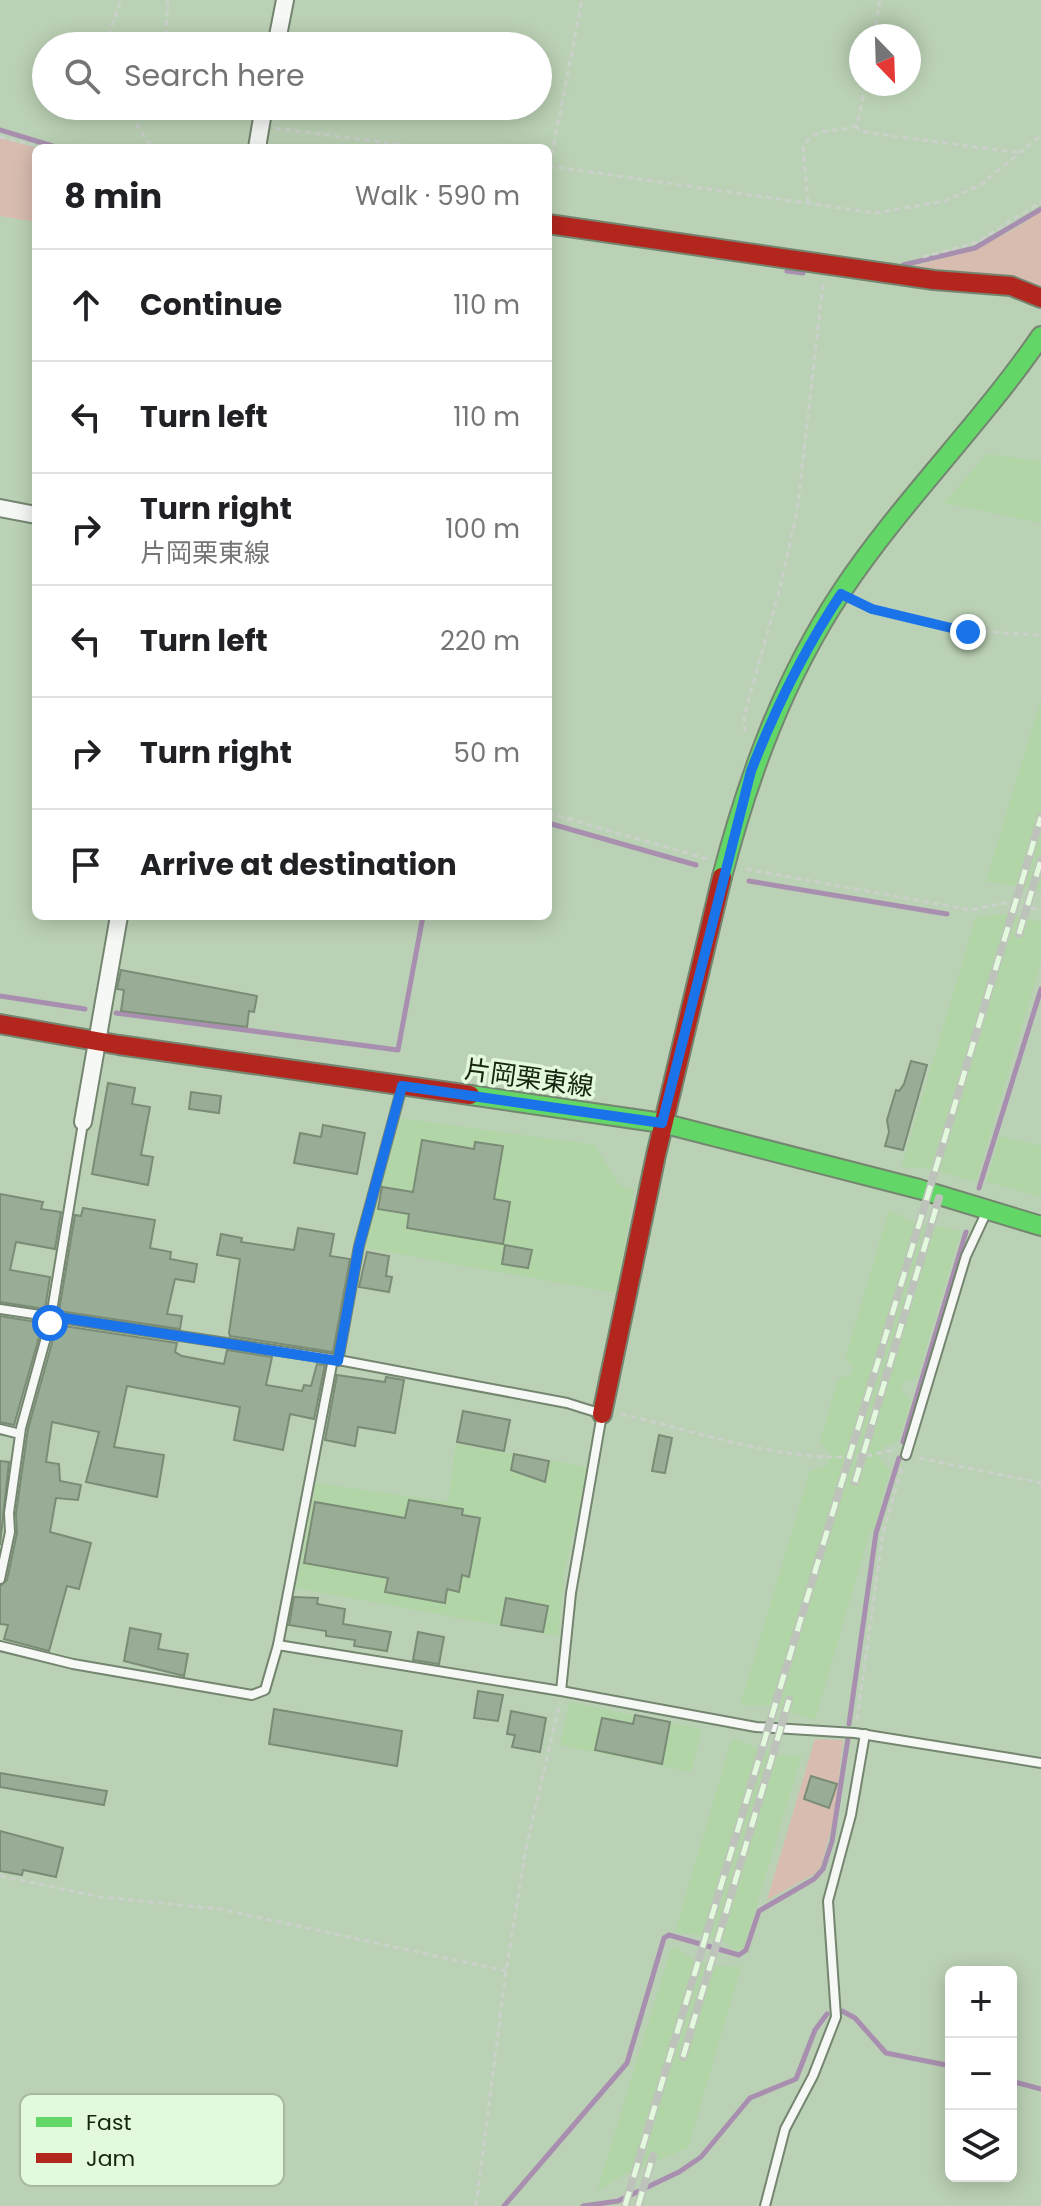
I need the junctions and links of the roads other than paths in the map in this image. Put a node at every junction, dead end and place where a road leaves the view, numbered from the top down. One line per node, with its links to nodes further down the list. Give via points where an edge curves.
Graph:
1 (285, 0): 2 (street)
2 (279, 32)
3 (262, 120): 4 (street)
4 (258, 144)
5 (552, 225): 6 (street, via 1011,286)
6 (1041, 298)
7 (1041, 336): 15 (street, via 980,423 841,594 773,716 725,863)
8 (0, 508): 9 (street)
9 (32, 514)
10 (118, 920): 12 (street)
11 (0, 1024): 12 (street, 片岡栗東線)
12 (96, 1042): 13 (street, 片岡栗東線); 14 (street)
13 (402, 1086): 15 (street, 片岡栗東線); 20 (lane, via 359,1246)
14 (83, 1122): 19 (lane)
15 (662, 1123): 16 (street, 片岡栗東線); 21 (street)
16 (987, 1210): 17 (street, 片岡栗東線); 24 (lane, via 966,1256)
17 (1041, 1226)
18 (0, 1309): 19 (lane)
19 (51, 1316): 20 (lane); 23 (lane)
20 (336, 1360): 21 (lane); 26 (lane)
21 (602, 1414): 28 (lane, via 571,1593)
22 (0, 1429): 23 (lane)
23 (20, 1434): 25 (lane)
24 (906, 1455)
25 (0, 1579)
26 (278, 1645): 27 (lane, via 265,1690 252,1695); 28 (lane)
27 (0, 1646)
28 (561, 1691): 29 (lane, via 756,1727)
29 (860, 1734): 30 (lane); 31 (lane, via 851,1815 828,1901 836,2017 785,2129)
30 (1041, 1763)
31 (765, 2206)

